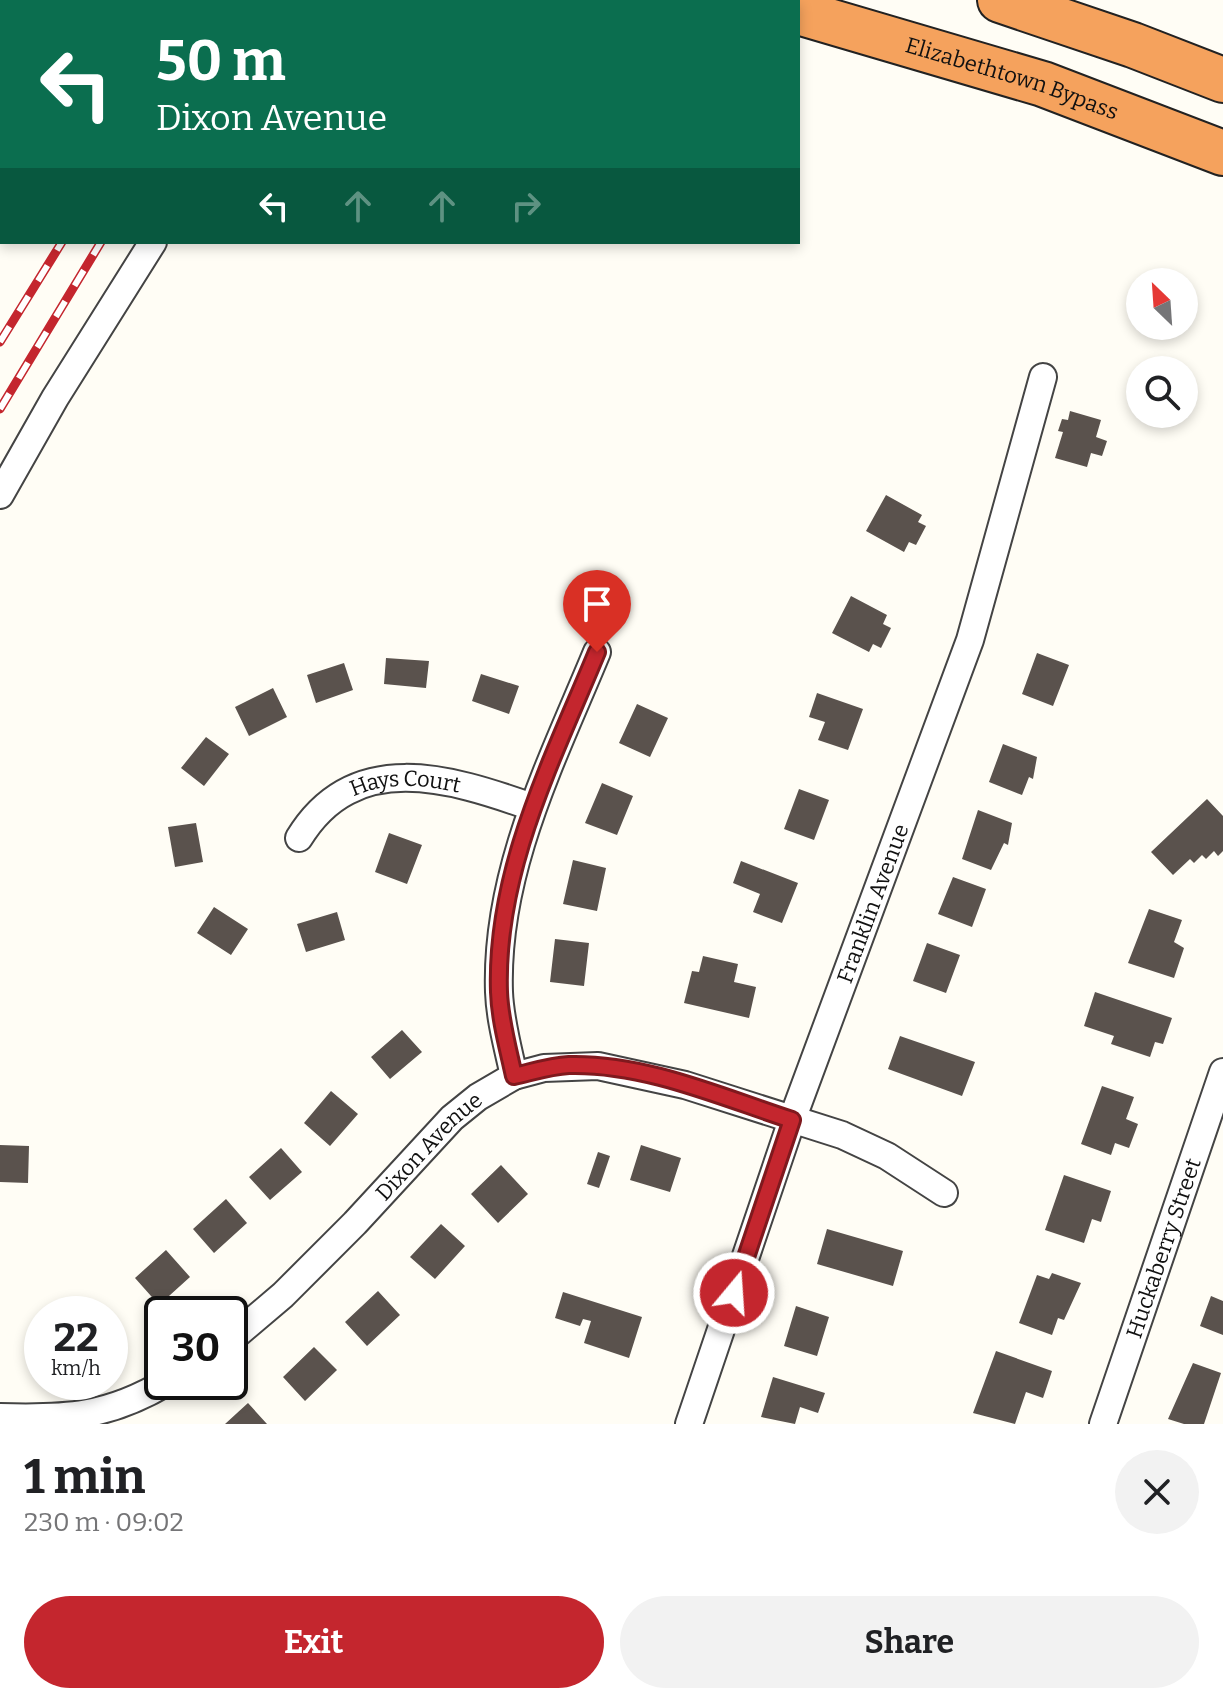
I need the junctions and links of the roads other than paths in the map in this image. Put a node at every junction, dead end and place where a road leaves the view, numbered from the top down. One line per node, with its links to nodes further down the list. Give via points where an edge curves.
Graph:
1 (1000, 0): 3 (highway)
2 (800, 13): 4 (highway, Elizabethtown Bypass, via 1043,84)
3 (1223, 80)
4 (1223, 153)
5 (152, 244): 7 (street)
6 (1043, 377): 13 (street, Franklin Avenue, via 970,640)
7 (0, 493)
8 (597, 652): 9 (street)
9 (532, 807): 10 (street, Hays Court, via 443,781 392,777 369,781 330,800 314,813); 12 (street, via 500,949 502,1016)
10 (299, 838)
11 (1223, 1072): 19 (street, Huckaberry Street)
12 (514, 1076): 13 (street, Dixon Avenue, via 568,1065 628,1071); 15 (street, Dixon Avenue, via 452,1118 324,1254)
13 (792, 1120): 14 (street, Dixon Avenue, via 887,1156); 18 (street, Franklin Avenue)
14 (944, 1193)
15 (248, 1324)
16 (144, 1393): 17 (street, via 99,1414)
17 (0, 1417)
18 (689, 1424)
19 (1103, 1424)

